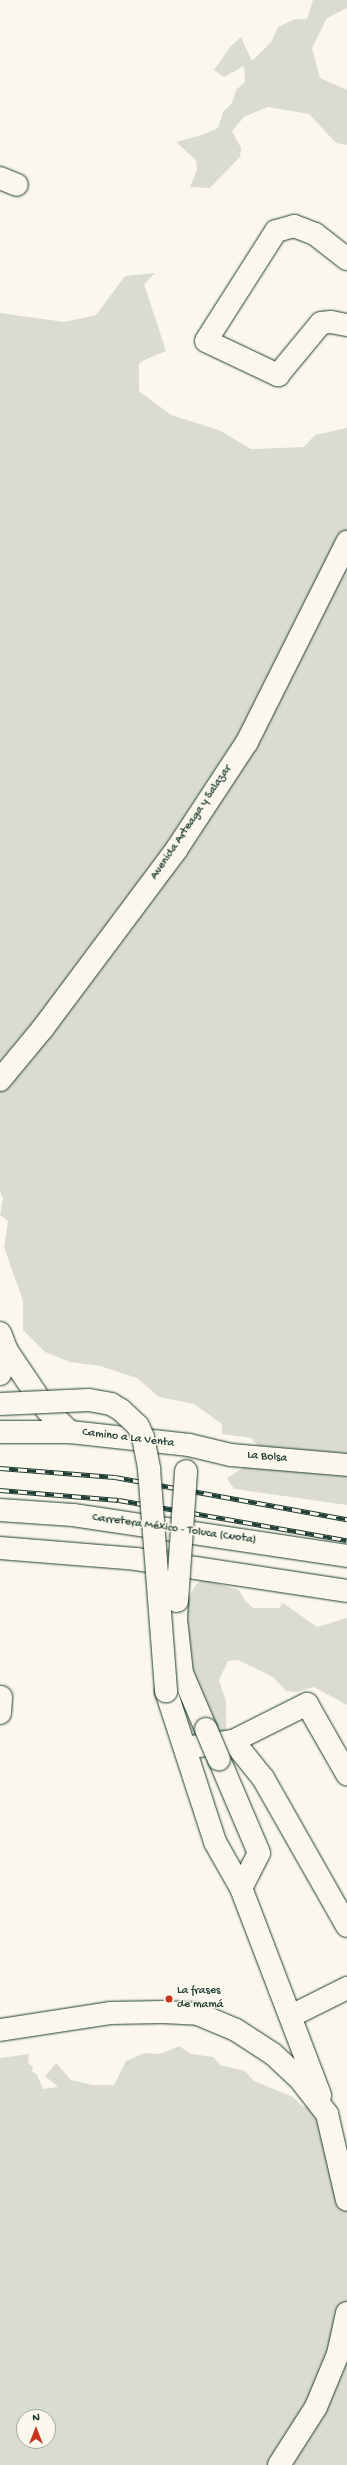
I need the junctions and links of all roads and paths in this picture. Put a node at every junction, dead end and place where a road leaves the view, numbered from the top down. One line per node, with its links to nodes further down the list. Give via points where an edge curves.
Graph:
1 (347, 259): 2 (main road, via 315,234 294,226 276,231 206,341 278,375 321,323)
2 (347, 325)
3 (347, 542): 4 (main road, Avenida Arteaga y Salazar, via 247,742 176,850 43,1028)
4 (0, 1080)
5 (3, 1342): 6 (main road); 9 (main road, Camino a La Venta, via 47,1410)
6 (0, 1374)
7 (0, 1404): 17 (main road, bridge, via 89,1400 111,1404 138,1426 144,1437 149,1469 166,1691)
8 (0, 1432): 9 (main road)
9 (70, 1432): 10 (main road, Camino a La Venta)
10 (189, 1445): 11 (main road, La Bolsa, via 231,1455); 19 (main road, bridge, via 176,1601 182,1673 259,1853)
11 (347, 1465)
12 (0, 1510): 14 (main road, Carretera México - Toluca (Cuota), via 73,1515)
13 (0, 1548): 15 (main road, via 136,1559)
14 (347, 1556)
15 (347, 1591)
16 (233, 1742): 17 (main road); 18 (main road, via 308,1704); 20 (main road, via 263,1778)
17 (185, 1748): 19 (main road, via 216,1842)
18 (347, 1774)
19 (241, 1888): 22 (main road)
20 (347, 1926)
21 (347, 1988): 22 (main road)
22 (291, 2016): 24 (main road)
23 (0, 2030): 24 (main road, via 110,2013 198,2014 236,2030 273,2054 299,2078)
24 (327, 2114): 25 (main road)
25 (347, 2200)
26 (347, 2313): 27 (main road, via 338,2354 316,2407)
27 (279, 2465)

